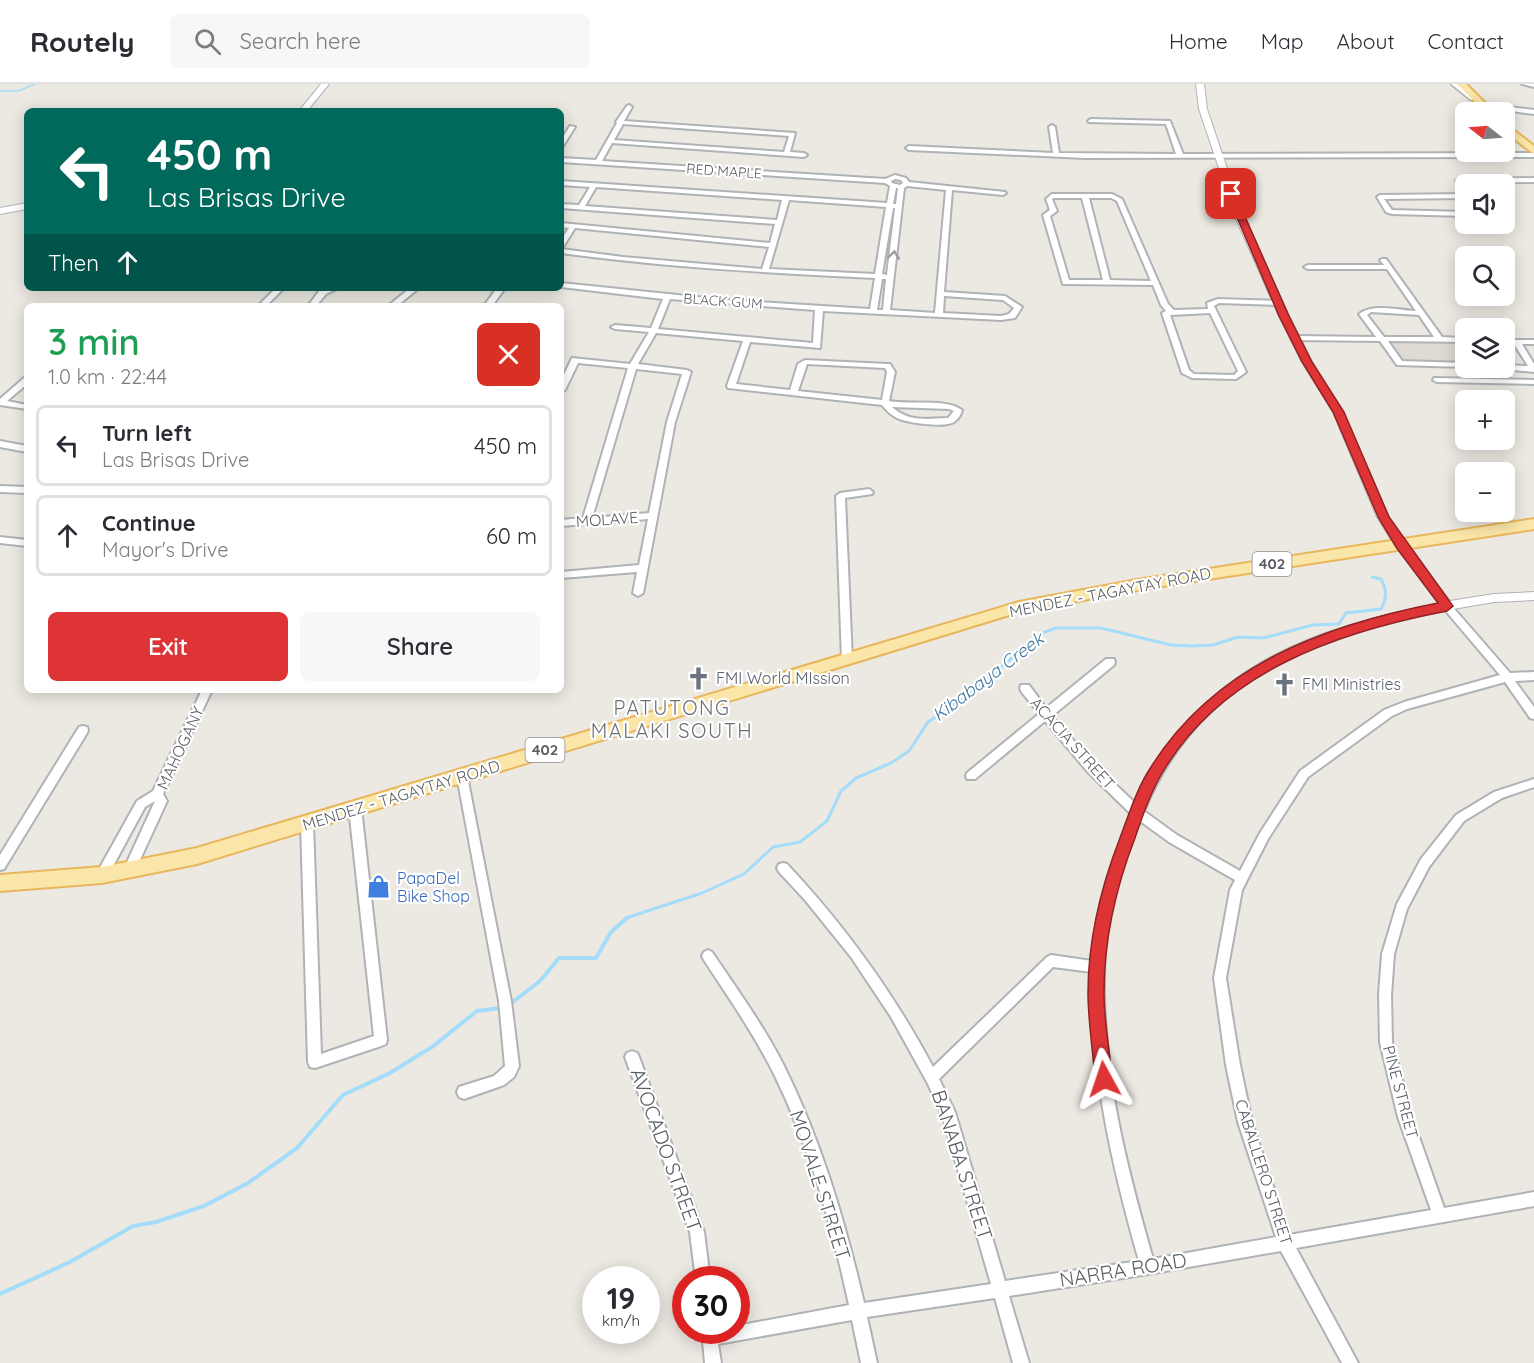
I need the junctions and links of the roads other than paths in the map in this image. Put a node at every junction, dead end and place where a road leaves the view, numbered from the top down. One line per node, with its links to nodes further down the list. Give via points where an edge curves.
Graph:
1 (325, 84): 10 (street)
2 (1200, 84): 26 (street)
3 (1455, 84): 7 (main road)
4 (1461, 84): 7 (main road)
5 (1525, 84): 6 (street)
6 (1534, 85)
7 (1474, 99): 8 (main road)
8 (1478, 102)
9 (629, 107): 14 (street)
10 (305, 108)
11 (1515, 111): 12 (street)
12 (1534, 112)
13 (1091, 121): 25 (street, via 1168,122)
14 (619, 122): 19 (street); 21 (street, via 793,134)
15 (572, 127): 18 (street)
16 (1052, 127): 24 (street)
17 (1515, 136): 22 (main road)
18 (564, 140)
19 (609, 141): 21 (street); 28 (street)
20 (909, 148): 24 (street)
21 (786, 153): 23 (street)
22 (1534, 153): 26 (street)
23 (804, 155)
24 (1056, 155): 25 (street)
25 (1180, 155): 26 (street)
26 (1217, 156): 65 (street)
27 (564, 160): 28 (street, RED MAPLE)
28 (598, 163): 33 (street, RED MAPLE)
29 (1515, 180): 30 (street)
30 (1534, 180)
31 (564, 183): 32 (street)
32 (594, 185): 38 (street); 43 (street)
33 (897, 185): 34 (street, RED MAPLE); 39 (street); 41 (street)
34 (949, 188): 35 (street, RED MAPLE); 61 (street)
35 (1003, 192)
36 (1085, 196): 56 (street); 56 (street, via 1052,196 1048,199 1054,211 1046,215 1066,282); 57 (street, via 1113,196 1120,200)
37 (1455, 196): 45 (street, via 1380,197 1392,212)
38 (786, 198): 39 (street); 46 (street)
39 (890, 205): 41 (street); 54 (street)
40 (564, 206): 43 (street)
41 (900, 206): 55 (street, one-way to 41)
42 (24, 207): 44 (street)
43 (581, 207): 46 (street)
44 (0, 211)
45 (1455, 214)
46 (779, 222): 50 (street)
47 (564, 225): 48 (street)
48 (573, 226): 49 (street); 50 (street)
49 (564, 241)
50 (773, 245): 53 (street)
51 (564, 251): 53 (street)
52 (1308, 267): 71 (street, via 1385,264)
53 (765, 271): 54 (street)
54 (880, 276): 55 (street); 67 (street)
55 (891, 277): 70 (street)
56 (1107, 282): 57 (street)
57 (1155, 283): 69 (street)
58 (564, 285): 62 (street, BLACK GUM)
59 (277, 291): 63 (street)
60 (411, 291): 64 (street)
61 (940, 294): 72 (street); 72 (street, BLACK GUM, via 1005,298 1018,307 1012,316 1001,318)
62 (667, 297): 66 (street, BLACK GUM); 74 (street)
63 (265, 303)
64 (396, 303)
65 (1277, 303): 68 (street, via 1218,301 1210,305); 75 (street)
66 (819, 308): 67 (street, BLACK GUM); 78 (street, via 817,346)
67 (873, 311): 70 (street, BLACK GUM)
68 (1213, 311): 69 (street); 69 (street, via 1242,372 1236,377 1192,376 1185,371 1166,312)
69 (1171, 312)
70 (886, 313): 72 (street, BLACK GUM)
71 (1418, 313): 76 (street, via 1365,311 1363,314); 77 (street)
72 (939, 315)
73 (615, 327): 74 (street)
74 (654, 331): 78 (street); 83 (street, via 640,348)
75 (1295, 338): 76 (street); 105 (street, via 1338,412 1383,517)
76 (1384, 339): 77 (street); 82 (street, via 1400,363)
77 (1439, 339): 79 (street)
78 (747, 340): 90 (street, via 731,386)
79 (1455, 340)
80 (1534, 342): 81 (street)
81 (1517, 343): 85 (street)
82 (1455, 365)
83 (633, 366): 89 (street, via 575,360); 99 (street, via 687,372 671,422); 100 (street)
84 (1515, 368): 85 (street)
85 (1534, 369)
86 (1437, 380): 87 (street)
87 (1534, 382)
88 (24, 383): 91 (street)
89 (564, 384)
90 (793, 393): 92 (street); 92 (street, via 805,362 887,366 891,372)
91 (0, 403): 93 (street)
92 (885, 403): 92 (street, via 950,407 957,414 950,421 910,421 899,418)
93 (24, 407)
94 (0, 444): 95 (street)
95 (24, 448)
96 (1, 488): 97 (street)
97 (24, 490)
98 (869, 492): 111 (street, via 840,496)
99 (652, 516): 100 (street, MOLAVE); 106 (street)
100 (586, 520): 101 (street, MOLAVE)
101 (564, 523)
102 (1534, 524): 105 (main road, MENDEZ - TAGAYTAY ROAD / 402)
103 (0, 540): 104 (street)
104 (24, 543)
105 (1400, 544): 110 (street); 111 (main road, MENDEZ - TAGAYTAY ROAD / 402, via 1059,599 964,623)
106 (642, 568): 107 (street); 108 (street)
107 (564, 575)
108 (638, 593)
109 (1534, 596): 110 (street)
110 (1447, 606): 114 (street); 125 (street, via 1351,629 1266,664 1210,705 1181,737 1155,772)
111 (847, 660): 120 (main road, MENDEZ - TAGAYTAY ROAD / 402)
112 (1110, 662): 118 (street)
113 (1534, 676): 114 (street, CABALLERO STREET)
114 (1506, 677): 117 (street); 133 (street, CABALLERO STREET, via 1388,713 1304,774)
115 (1025, 688): 118 (street, ACACIA STREET)
116 (206, 693): 123 (street, MAHOGANY)
117 (1534, 714)
118 (1045, 715): 121 (street); 125 (street, ACACIA STREET)
119 (83, 730): 129 (street)
120 (462, 776): 124 (main road, MENDEZ - TAGAYTAY ROAD / 402); 139 (street, via 504,1001 512,1066 505,1079)
121 (971, 776)
122 (1534, 783): 141 (street, PINE STREET, via 1498,795 1460,818 1415,881 1401,908 1388,954 1386,1042 1405,1117)
123 (157, 794): 127 (street, via 141,804); 128 (street, MAHOGANY, via 160,801)
124 (355, 808): 126 (main road, MENDEZ - TAGAYTAY ROAD / 402); 126 (street, via 381,1040 315,1062)
125 (1137, 812): 133 (street, ACACIA STREET); 136 (street, via 1103,912)
126 (307, 824): 131 (main road, MENDEZ - TAGAYTAY ROAD / 402)
127 (122, 838): 128 (street); 132 (street)
128 (143, 839): 131 (street, MAHOGANY)
129 (0, 865)
130 (783, 868): 138 (street, BANABA STREET, via 865,963)
131 (129, 871): 132 (main road, MENDEZ - TAGAYTAY ROAD / 402)
132 (102, 874): 134 (main road, MENDEZ - TAGAYTAY ROAD / 402)
133 (1241, 878): 142 (street, CABALLERO STREET, via 1220,978 1245,1122)
134 (0, 883)
135 (708, 956): 146 (street, MOVALE STREET, via 778,1067 810,1140)
136 (1097, 967): 138 (street, via 1052,962); 144 (street, via 1096,993 1109,1114 1122,1179)
137 (632, 1057): 143 (street, AVOCADO STREET, via 697,1232)
138 (932, 1077): 145 (street, BANABA STREET, via 948,1112)
139 (464, 1092)
140 (1534, 1199): 141 (street, NARRA ROAD)
141 (1439, 1213): 142 (street, NARRA ROAD)
142 (1285, 1243): 144 (street, NARRA ROAD); 152 (street, CABALLERO STREET)
143 (701, 1266)
144 (1148, 1266): 145 (street, NARRA ROAD)
145 (1002, 1290): 146 (street, NARRA ROAD); 151 (street, BANABA STREET)
146 (858, 1311): 147 (street, NARRA ROAD); 150 (street, MOVALE STREET)
147 (750, 1328)
148 (711, 1344): 149 (street)
149 (713, 1363)
150 (869, 1363)
151 (1021, 1363)
152 (1350, 1363)

